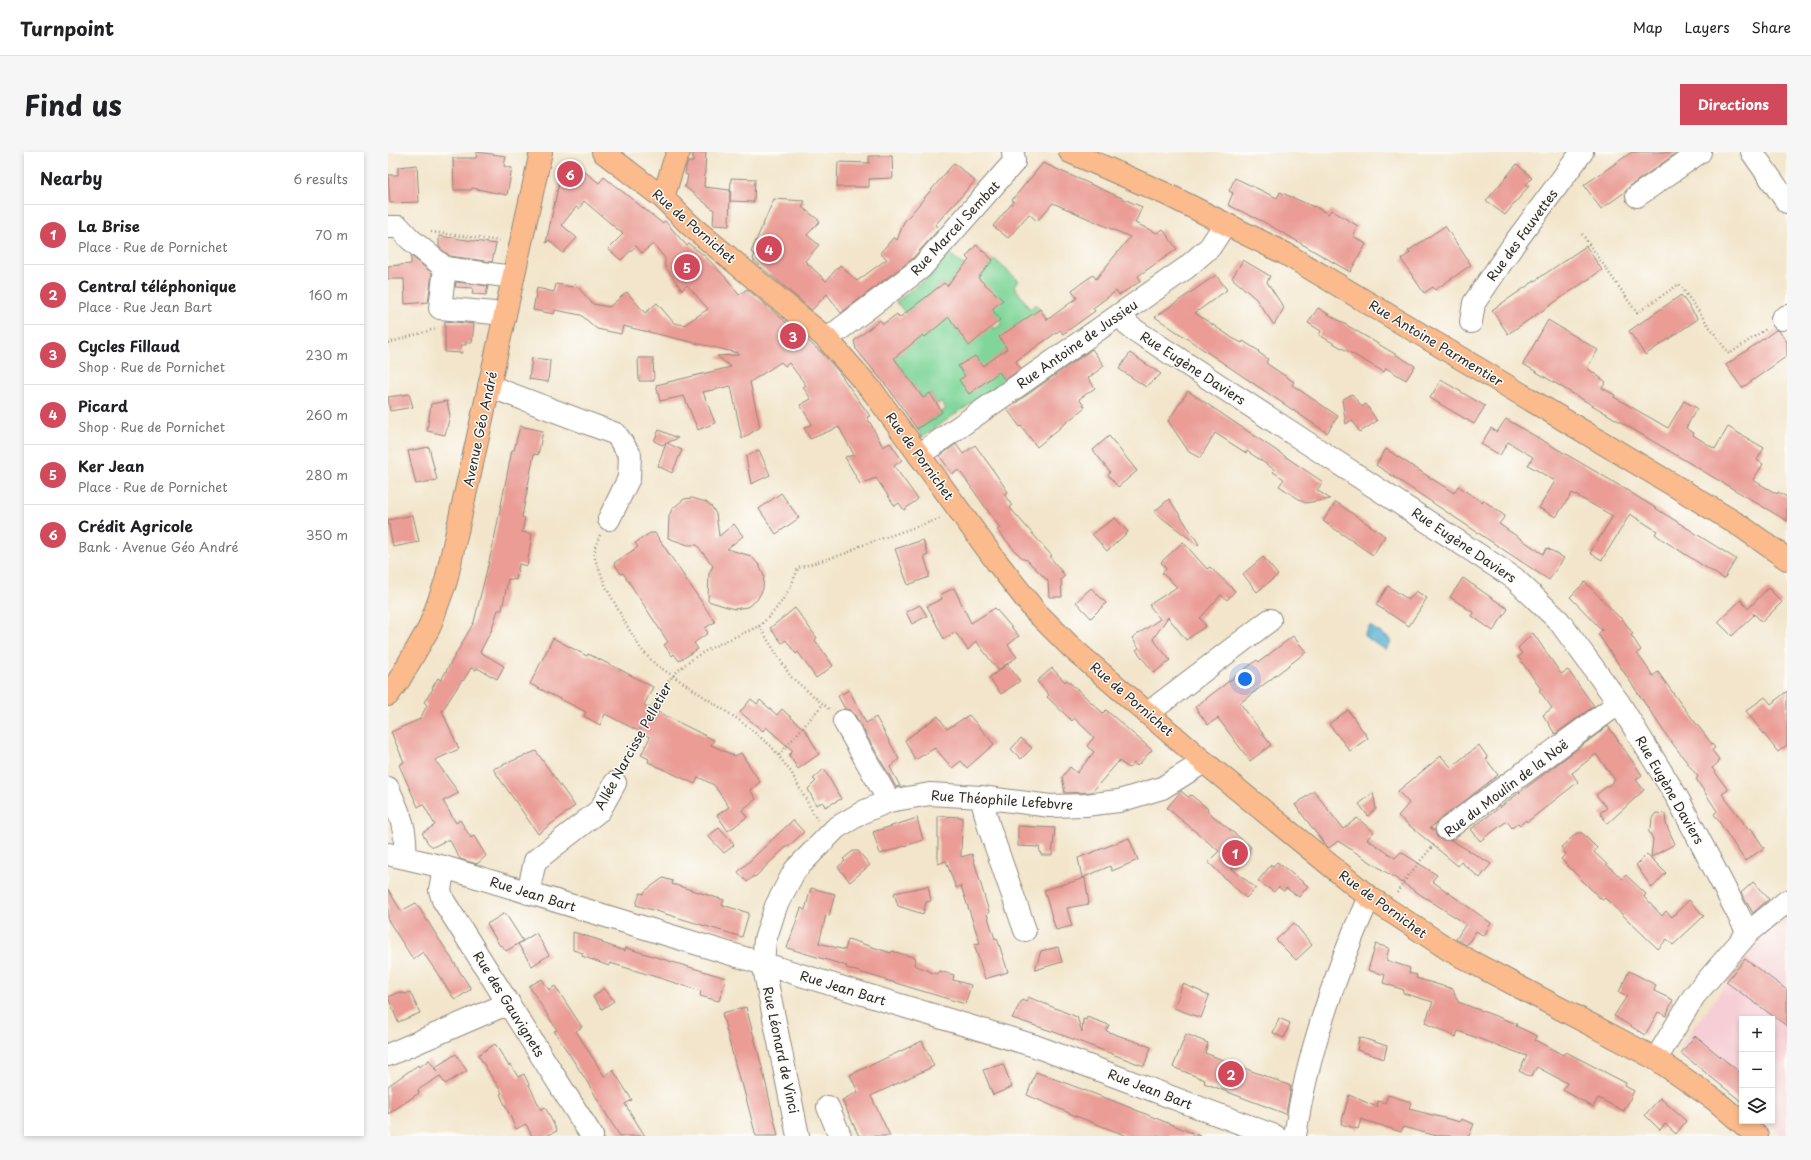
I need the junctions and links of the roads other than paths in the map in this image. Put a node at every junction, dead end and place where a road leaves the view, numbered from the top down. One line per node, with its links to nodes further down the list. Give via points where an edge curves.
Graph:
1 (541, 152): 15 (main road, Avenue Géo André)
2 (603, 152): 10 (main road, Rue de Pornichet)
3 (679, 152): 10 (main road)
4 (1013, 152): 19 (street, Rue Marcel Sembat, via 1014,162 921,268)
5 (1070, 152): 12 (main road, Rue Antoine Parmentier, via 1166,194)
6 (1582, 152): 18 (street, Rue des Fauvettes, via 1474,303)
7 (1700, 152): 9 (street)
8 (1752, 152): 11 (street)
9 (1637, 196)
10 (663, 198): 19 (main road, Rue de Pornichet, via 690,225)
11 (1787, 202)
12 (1224, 224): 17 (street, Rue Antoine de Jussieu, via 1210,247 1186,268); 23 (main road, Rue Antoine Parmentier, via 1286,254 1500,381 1742,527)
13 (388, 227): 14 (street, via 399,227)
14 (445, 268): 15 (street); 16 (street, via 440,308)
15 (513, 277): 16 (main road, Avenue Géo André)
16 (505, 314): 20 (main road, Avenue Géo André)
17 (1120, 314): 21 (street, Rue Antoine de Jussieu); 26 (street, Rue Eugène Daviers, via 1130,327 1514,578 1559,620)
18 (1471, 322)
19 (827, 339): 21 (main road, Rue de Pornichet, via 874,393)
20 (489, 386): 22 (street, via 616,434 630,454 629,478); 25 (main road, Avenue Géo André, via 446,581 429,628)
21 (919, 455): 27 (main road, Rue de Pornichet, via 996,562 1035,611 1072,648)
22 (609, 519)
23 (1787, 559)
24 (1270, 620): 27 (street)
25 (388, 695)
26 (1619, 703): 34 (street, Rue du Moulin de la Noë); 41 (street, Rue Eugène Daviers, via 1678,799)
27 (1148, 713): 29 (main road, Rue de Pornichet)
28 (844, 721): 33 (street)
29 (1204, 762): 32 (street, Rue Théophile Lefebvre, via 1162,788 1119,801 1050,806); 38 (main road, Rue de Pornichet)
30 (615, 783): 37 (street, Allée Narcisse Pelletier, via 600,810 535,861)
31 (388, 788): 35 (street, via 404,824 406,840)
32 (981, 797): 33 (street, Rue Théophile Lefebvre, via 930,794); 40 (street)
33 (888, 801): 42 (street, Rue Théophile Lefebvre, via 836,828 795,870 776,906 765,940)
34 (1447, 829)
35 (396, 856): 36 (street, Rue Jean Bart)
36 (444, 867): 37 (street, Rue Jean Bart); 43 (street, Rue des Gauvignets, via 440,890 443,900)
37 (528, 893): 42 (street, Rue Jean Bart)
38 (1368, 897): 45 (main road, Rue de Pornichet, via 1451,951); 51 (street, via 1333,985 1310,1063)
39 (1787, 900): 41 (street)
40 (1024, 930)
41 (1748, 933): 45 (street, via 1694,996)
42 (763, 963): 48 (street, Rue Léonard de Vinci); 50 (street, Rue Jean Bart, via 1035,1046)
43 (509, 1003): 44 (street); 47 (street, Rue des Gauvignets)
44 (388, 1055)
45 (1656, 1059): 52 (main road, Rue de Pornichet, via 1715,1100)
46 (828, 1107): 49 (street)
47 (592, 1136)
48 (798, 1136)
49 (840, 1136)
50 (1275, 1136)
51 (1295, 1136)
52 (1757, 1136)

